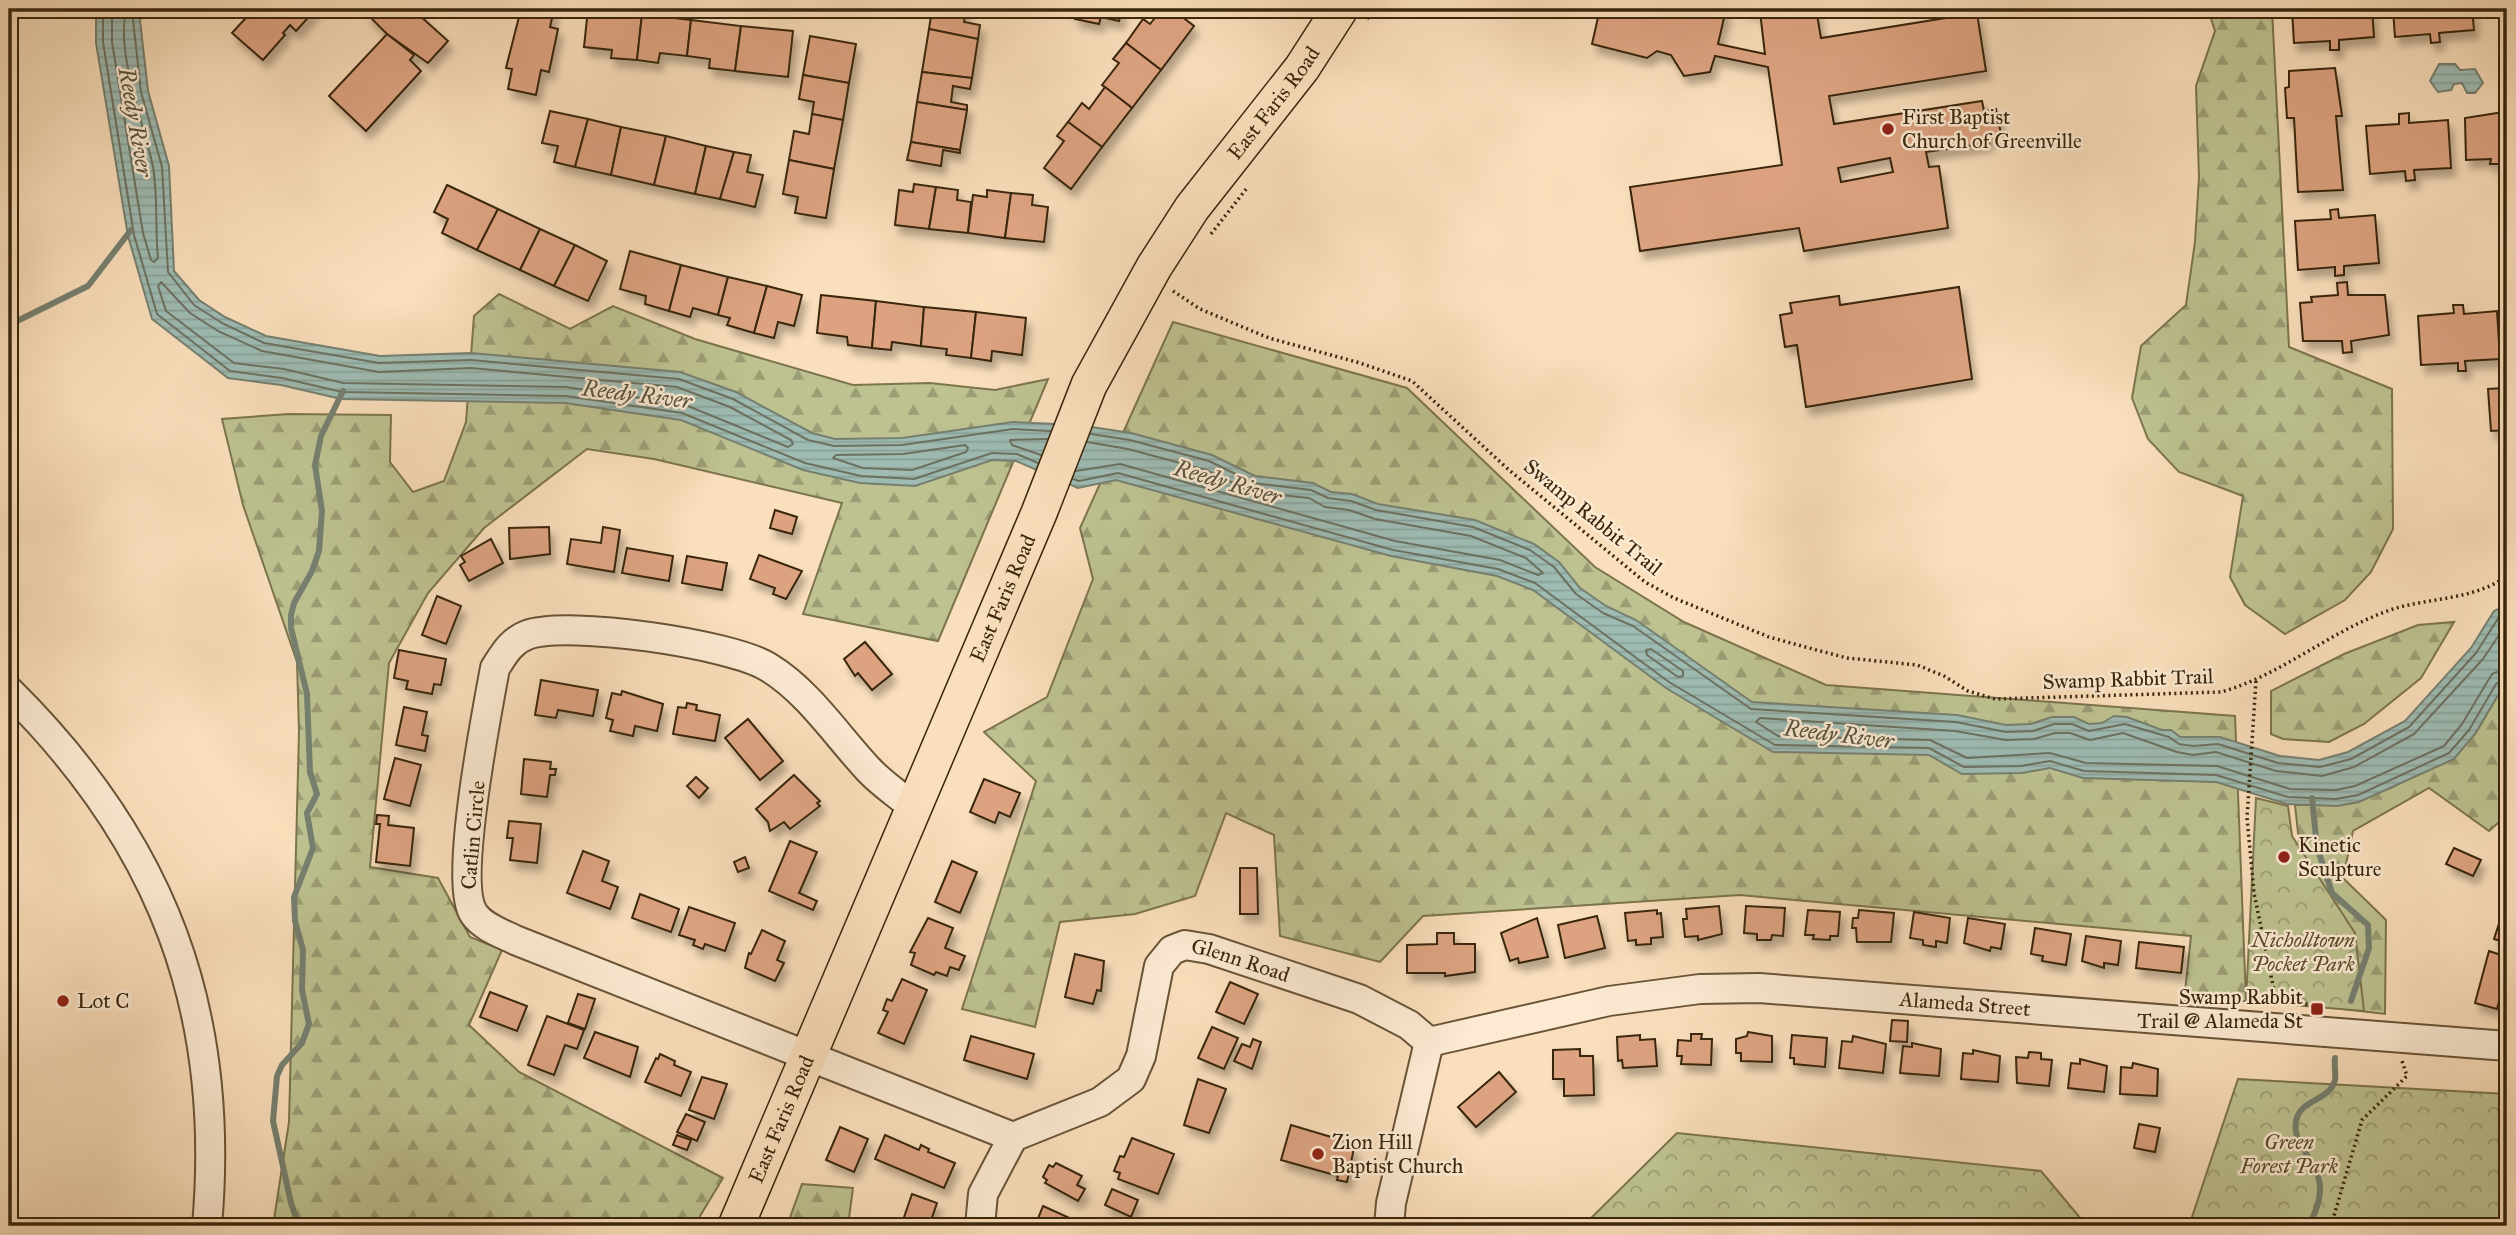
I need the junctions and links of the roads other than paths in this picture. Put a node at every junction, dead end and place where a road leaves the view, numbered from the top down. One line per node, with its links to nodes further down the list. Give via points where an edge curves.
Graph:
1 (1340, 9): 3 (main road, East Faris Road, via 1302,68 1192,208 1089,385)
2 (9, 691): 8 (street, via 106,803 172,929 196,1009 206,1064 212,1134)
3 (914, 808): 6 (main road, East Faris Road); 6 (street, Catlin Circle, via 871,772 789,685 750,657 615,634 544,630 508,647 495,668 469,844 467,897 474,915 515,940)
4 (1429, 1042): 5 (street, Alameda Street, via 1609,1001 1700,989 1759,988); 7 (street, Glenn Road, via 1409,1025 1359,999 1185,945 1172,950 1159,966 1141,1056 1131,1079 1100,1102); 11 (street)
5 (2507, 1046)
6 (807, 1057): 7 (street, Catlin Circle); 9 (main road, East Faris Road)
7 (1013, 1137): 10 (street, via 983,1194)
8 (207, 1226)
9 (736, 1226)
10 (979, 1226)
11 (1389, 1226)

